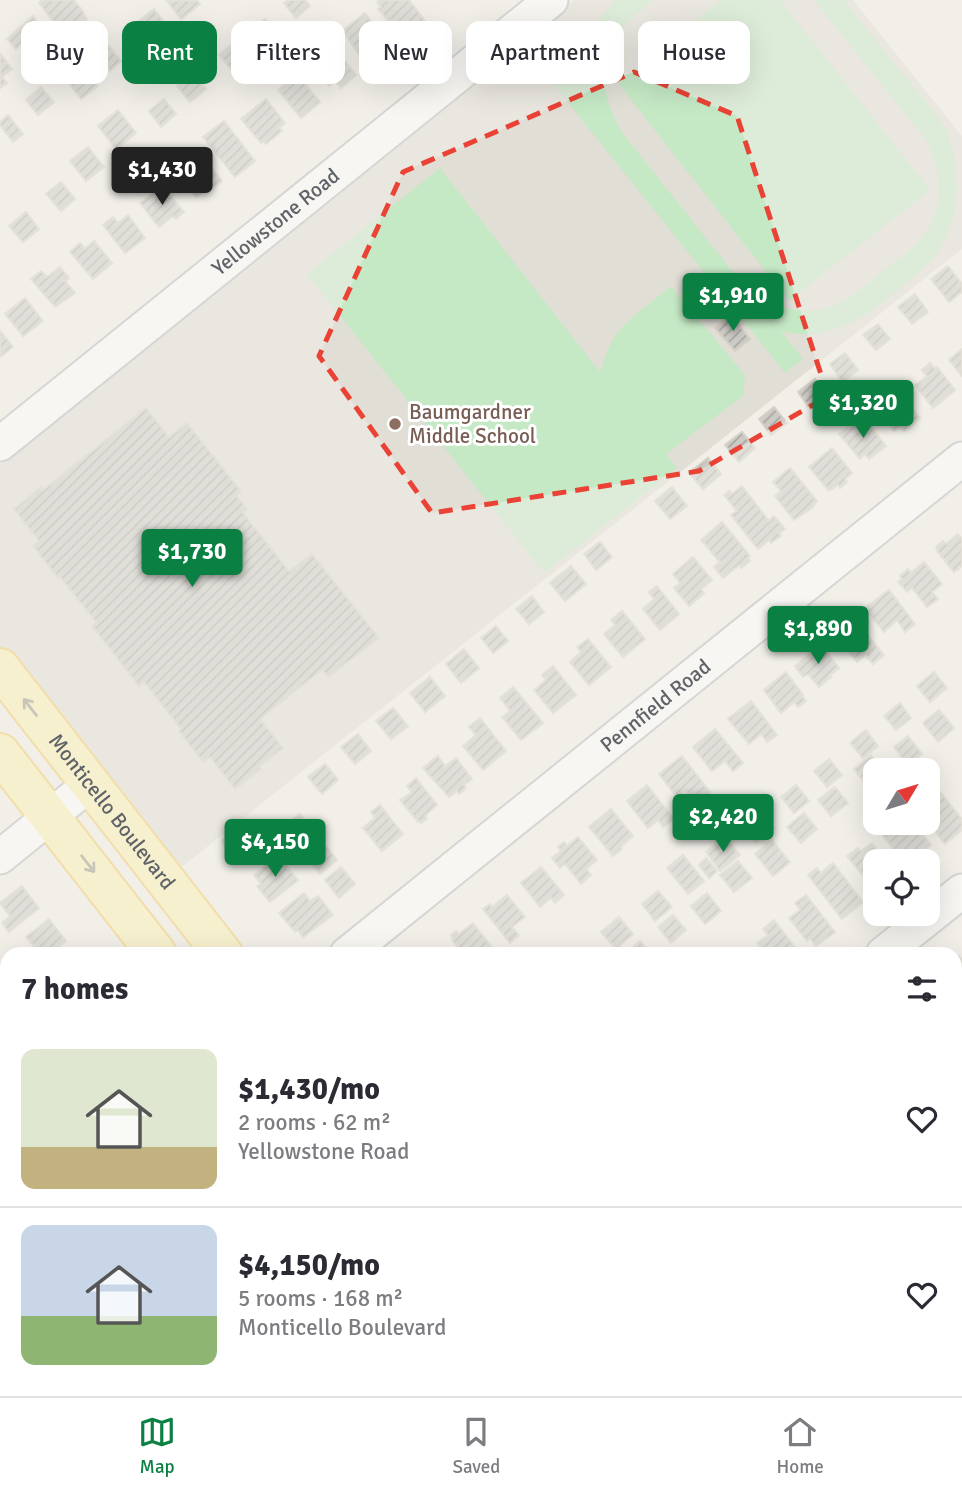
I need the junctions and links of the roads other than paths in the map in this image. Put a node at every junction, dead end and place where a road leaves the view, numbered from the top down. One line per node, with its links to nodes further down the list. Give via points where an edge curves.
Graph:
1 (551, 0): 2 (street, Yellowstone Road)
2 (0, 444)
3 (962, 459): 12 (street, Pennfield Road)
4 (0, 668): 6 (main road, Monticello Boulevard, one-way to 4)
5 (0, 753): 7 (main road)
6 (90, 784): 7 (street); 11 (main road, Monticello Boulevard)
7 (50, 816): 8 (street); 10 (main road, one-way to 10)
8 (0, 857)
9 (962, 891): 13 (street)
10 (152, 947)
11 (218, 947)
12 (356, 947)
13 (892, 947)

